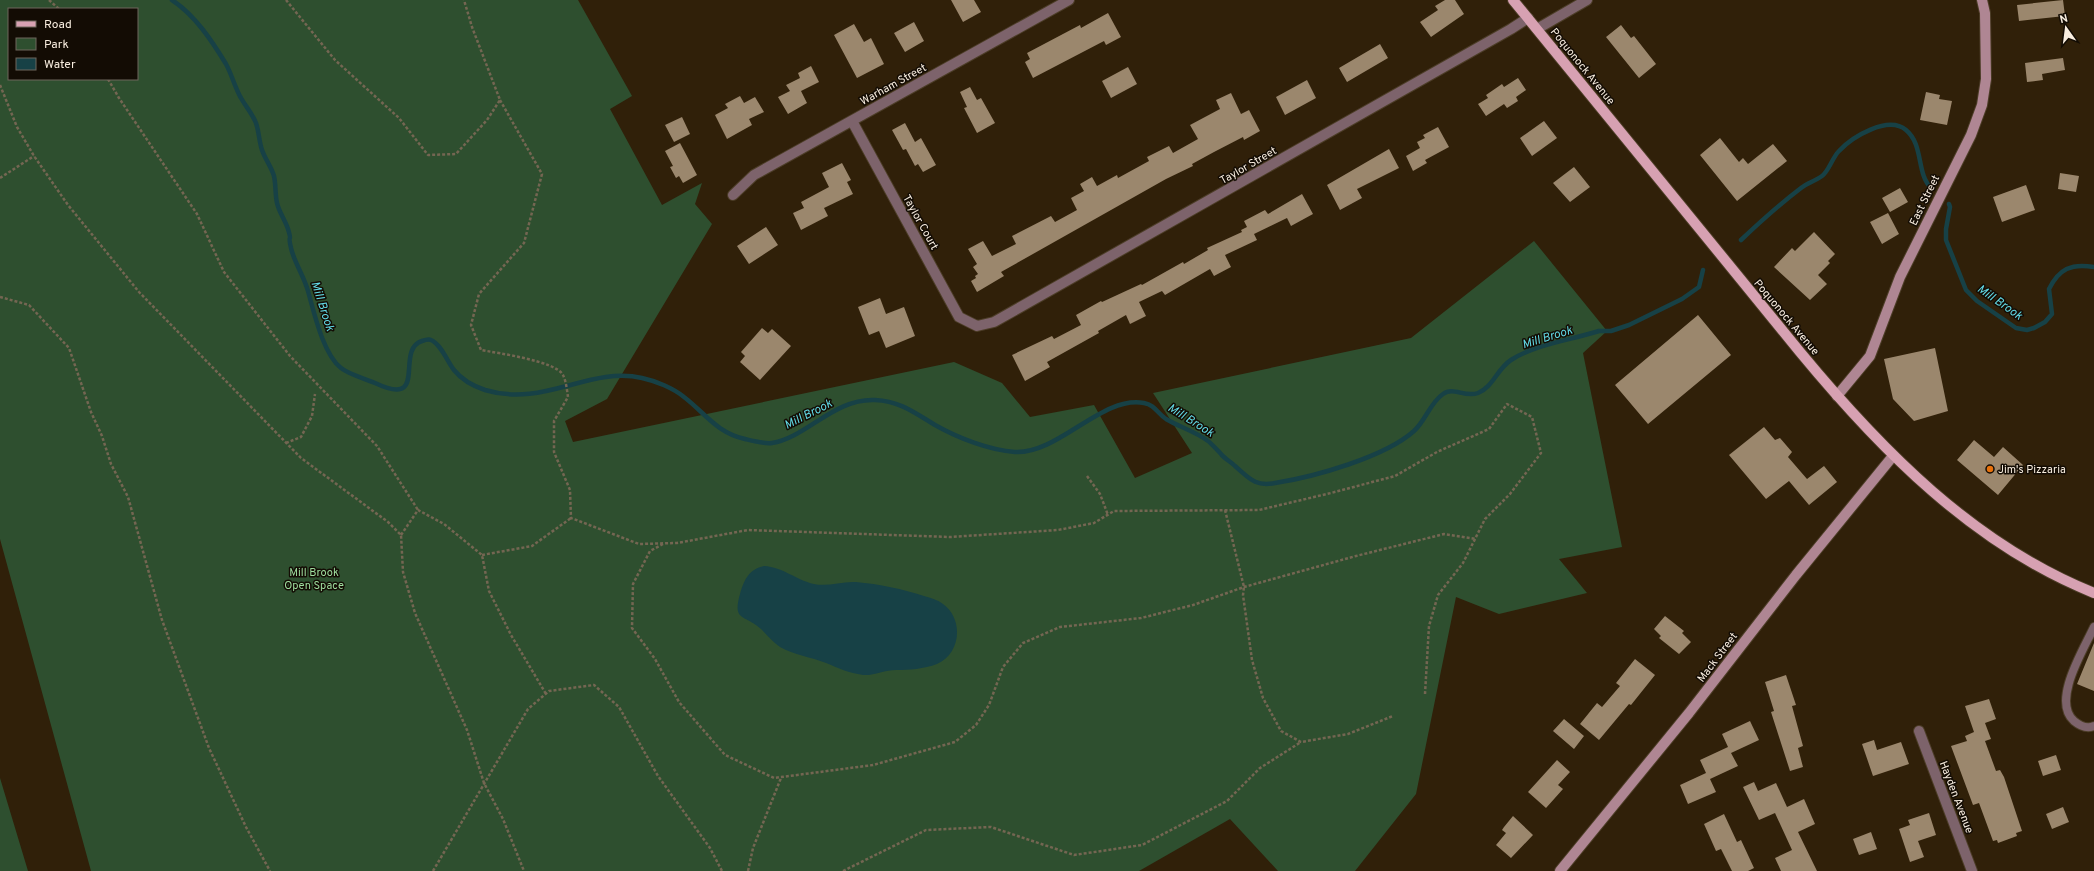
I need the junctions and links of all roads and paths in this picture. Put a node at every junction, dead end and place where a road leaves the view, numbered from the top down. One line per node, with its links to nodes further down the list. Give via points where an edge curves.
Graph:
1 (49, 0): 8 (path)
2 (286, 0): 13 (path, via 335,60 399,118 428,155 456,154 487,120)
3 (464, 0): 13 (path)
4 (1069, 0): 14 (street, Warham Street)
5 (1513, 0): 9 (main road, Poquonock Avenue)
6 (1587, 0): 10 (street)
7 (1982, 0): 21 (street, East Street, via 1985,13 1986,79 1982,105 1971,135 1900,277 1870,356)
8 (58, 8)
9 (1528, 18): 10 (main road, Poquonock Avenue); 19 (street, Taylor Street, via 994,322)
10 (1537, 29): 21 (main road, Poquonock Avenue)
11 (109, 80): 25 (path, via 197,214 224,272 290,356 377,446)
12 (0, 85): 15 (path, via 17,127)
13 (500, 100): 28 (path, via 542,174 524,243 479,294 471,325 481,350 531,359 563,375 568,397 554,421 554,452 570,490)
14 (852, 121): 17 (street, Warham Street, via 754,176); 19 (street, Taylor Court, via 959,317)
15 (34, 156): 16 (path); 22 (path, via 68,205 140,292)
16 (0, 178)
17 (734, 195)
18 (0, 297): 44 (path, via 29,306 69,348 111,464 128,497 162,620 209,748)
19 (977, 326)
20 (314, 394): 22 (path, via 312,416 301,437)
21 (1837, 396): 23 (main road, Poquonock Avenue)
22 (286, 443): 29 (path, via 301,458 388,522)
23 (1893, 456): 34 (main road, Poquonock Avenue, via 1956,512 2017,554); 50 (street, Mack Street)
24 (1087, 476): 27 (path, via 1100,494)
25 (418, 510): 29 (path); 32 (path, via 444,524)
26 (1225, 510): 27 (path, via 1114,511); 30 (path, via 1258,510 1395,476 1437,452 1489,429 1507,404 1532,417 1541,453 1510,494 1484,519); 33 (path)
27 (1108, 515): 31 (path, via 1094,523 1058,530 950,537 748,530)
28 (571, 518): 31 (path, via 640,544); 32 (path, via 532,546)
29 (401, 535): 43 (path, via 403,572 415,614 467,730)
30 (1476, 539): 33 (path, via 1444,534); 37 (path, via 1463,563 1438,595 1429,626)
31 (665, 544): 42 (path, via 650,551 633,584 632,628 655,659 679,702 725,755 774,778)
32 (482, 555): 36 (path, via 489,591 511,635)
33 (1244, 587): 41 (path, via 1252,660 1263,698 1281,731); 42 (path, via 1193,605 1140,618 1060,627 1023,643 1003,667 989,705 976,725 955,742 873,765)
34 (2094, 593)
35 (2094, 627): 39 (lane, via 2070,682 2066,702 2073,720 2081,726)
36 (546, 694): 43 (path, via 528,709); 47 (path, via 549,691 594,685 619,707 658,776 710,848)
37 (1425, 694)
38 (1393, 716): 41 (path, via 1348,734)
39 (2094, 726)
40 (1919, 731): 51 (street, Hayden Avenue)
41 (1301, 742): 49 (path, via 1260,768 1227,801 1142,845 1074,855 991,826 926,830)
42 (781, 778): 48 (path, via 753,848)
43 (484, 782): 45 (path); 46 (path, via 503,818)
44 (270, 871)
45 (433, 871)
46 (524, 871)
47 (722, 871)
48 (748, 871)
49 (843, 871)
50 (1560, 871)
51 (1972, 871)

